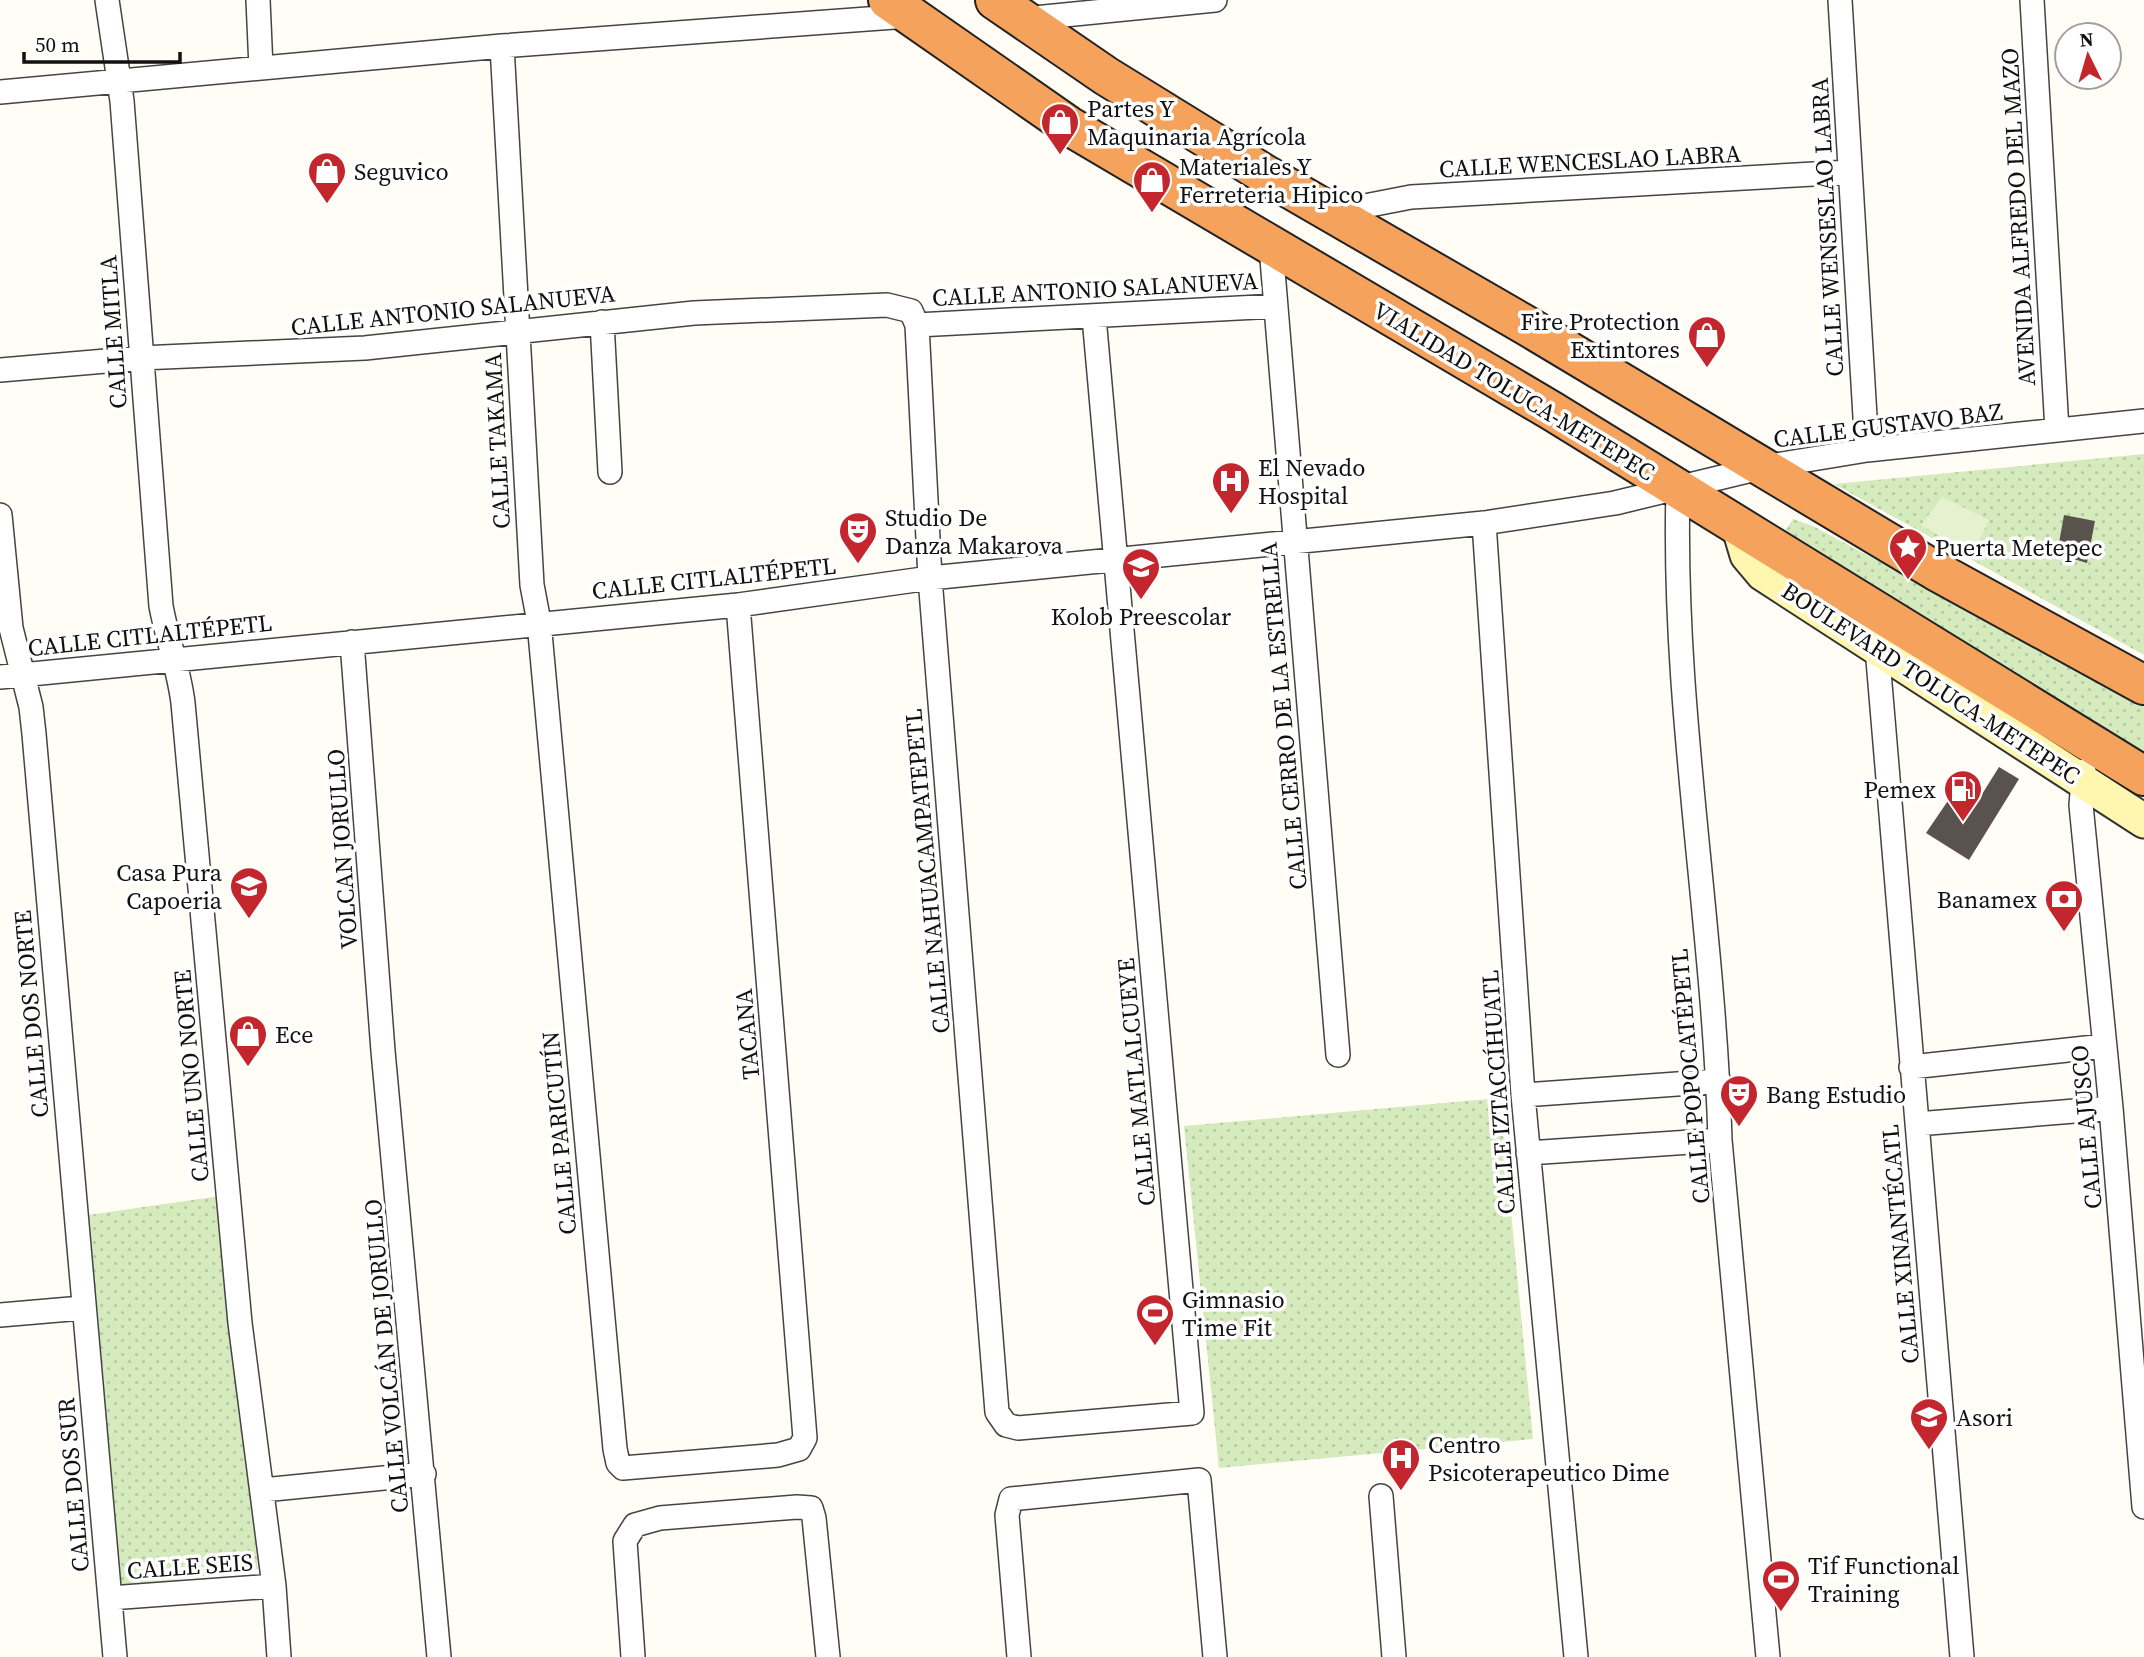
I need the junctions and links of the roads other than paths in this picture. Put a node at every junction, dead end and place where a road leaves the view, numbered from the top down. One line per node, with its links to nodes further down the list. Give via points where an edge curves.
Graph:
1 (107, 0): 10 (street, CALLE MITLA)
2 (258, 0): 9 (street)
3 (1215, 0): 7 (street)
4 (1840, 0): 12 (street, CALLE WENSESLAO LABRA)
5 (2032, 0): 23 (street, AVENIDA ALFREDO DEL MAZO)
6 (898, 8): 8 (street); 14 (highway, VIALIDAD TOLUCA-METEPEC, via 1069,126)
7 (1008, 10): 13 (highway, via 1266,175)
8 (502, 46): 9 (street); 19 (street, CALLE TAKAMA)
9 (261, 68): 10 (street)
10 (119, 81): 11 (street); 20 (street, CALLE MITLA)
11 (0, 93)
12 (1850, 172): 13 (street, CALLE WENCESLAO LABRA, via 1411,197); 24 (street, CALLE WENSESLAO LABRA)
13 (1334, 212): 25 (highway)
14 (1271, 247): 15 (street, CALLE CERRO DE LA ESTRELLA); 27 (highway, VIALIDAD TOLUCA-METEPEC)
15 (1275, 306): 16 (street, CALLE ANTONIO SALANUEVA); 30 (street, CALLE CERRO DE LA ESTRELLA)
16 (1094, 317): 17 (street, CALLE ANTONIO SALANUEVA); 31 (street)
17 (914, 318): 18 (street, CALLE ANTONIO SALANUEVA, via 887,305 694,313); 32 (street, CALLE NAHUACAMPATEPETL)
18 (602, 322): 19 (street, CALLE ANTONIO SALANUEVA); 26 (street)
19 (517, 333): 20 (street, CALLE ANTONIO SALANUEVA, via 365,348); 34 (street, CALLE TAKAMA, via 532,585)
20 (141, 358): 21 (street, CALLE ANTONIO SALANUEVA); 37 (street, CALLE MITLA, via 161,606)
21 (0, 370)
22 (2144, 421): 23 (street, CALLE GUSTAVO BAZ)
23 (2057, 430): 24 (street, CALLE GUSTAVO BAZ)
24 (1867, 450): 25 (street, CALLE GUSTAVO BAZ)
25 (1763, 467): 27 (street, CALLE CITLALTÉPETL); 39 (highway, via 1936,571)
26 (610, 472)
27 (1678, 490): 29 (street, CALLE CITLALTÉPETL); 35 (highway, VIALIDAD TOLUCA-METEPEC, via 1739,528); 48 (street, CALLE POPOCATÉPETL, via 1677,583 1688,762)
28 (0, 514): 38 (street, CALLE DOS NORTE)
29 (1484, 523): 30 (street, CALLE CITLALTÉPETL); 49 (street, CALLE IZTACCÍHUATL)
30 (1295, 543): 31 (street, CALLE CITLALTÉPETL); 46 (street, CALLE CERRO DE LA ESTRELLA)
31 (1114, 560): 32 (street, CALLE CITLALTÉPETL); 56 (street, CALLE MATLALCUEYE, via 1192,1413 1018,1429)
32 (930, 578): 33 (street, CALLE CITLALTÉPETL); 56 (street, CALLE NAHUACAMPATEPETL, via 997,1412)
33 (738, 605): 34 (street, CALLE CITLALTÉPETL); 57 (street, TACANA, via 805,1406 805,1438)
34 (539, 622): 36 (street, CALLE CITLALTÉPETL); 57 (street, CALLE PARICUTÍN, via 615,1456 623,1468 631,1468)
35 (1888, 637): 40 (highway, VIALIDAD TOLUCA-METEPEC); 42 (main road, BOULEVARD TOLUCA-METEPEC); 47 (street, CALLE XINANTÉCATL)
36 (352, 642): 37 (street, CALLE CITLALTÉPETL); 45 (street, VOLCAN JORULLO)
37 (174, 658): 38 (street, CALLE CITLALTÉPETL); 59 (street, CALLE UNO NORTE, via 183,703 240,1323)
38 (11, 676): 54 (street, CALLE DOS NORTE, via 34,734)
39 (2144, 685)
40 (2088, 743): 41 (highway, VIALIDAD TOLUCA-METEPEC); 42 (street, CALLE AJUSCO)
41 (2144, 776)
42 (2082, 783): 43 (main road, BOULEVARD TOLUCA-METEPEC); 44 (street, CALLE AJUSCO)
43 (2144, 821)
44 (2104, 1046): 47 (street); 50 (street, CALLE AJUSCO)
45 (383, 1051): 58 (street, CALLE VOLCÁN DE JORULLO)
46 (1338, 1055)
47 (1911, 1067): 51 (street, CALLE XINANTÉCATL)
48 (1719, 1081): 49 (street); 52 (street, CALLE POPOCATÉPETL)
49 (1523, 1095): 53 (street, CALLE IZTACCÍHUATL)
50 (2111, 1108): 51 (street); 61 (street, CALLE AJUSCO)
51 (1917, 1125): 74 (street, CALLE XINANTÉCATL)
52 (1720, 1140): 53 (street); 73 (street, CALLE POPOCATÉPETL)
53 (1528, 1153): 72 (street, CALLE IZTACCÍHUATL)
54 (82, 1308): 55 (street); 63 (street, CALLE DOS SUR)
55 (0, 1315)
56 (1006, 1425)
57 (792, 1453)
58 (424, 1474): 59 (street); 66 (street, CALLE VOLCÁN DE JORULLO)
59 (263, 1490): 62 (street, CALLE UNO NORTE)
60 (1381, 1496): 71 (street)
61 (2144, 1507)
62 (274, 1586): 63 (street, CALLE SEIS); 65 (street, CALLE UNO NORTE)
63 (110, 1598): 64 (street, CALLE DOS SUR)
64 (115, 1657)
65 (279, 1657)
66 (439, 1657)
67 (634, 1657): 68 (street, via 625,1541 635,1525 646,1520 808,1507 814,1518)
68 (828, 1657)
69 (1019, 1657): 70 (street, via 1007,1515 1008,1504 1015,1497 1199,1480)
70 (1214, 1657)
71 (1394, 1657)
72 (1576, 1657)
73 (1768, 1657)
74 (1962, 1657)

